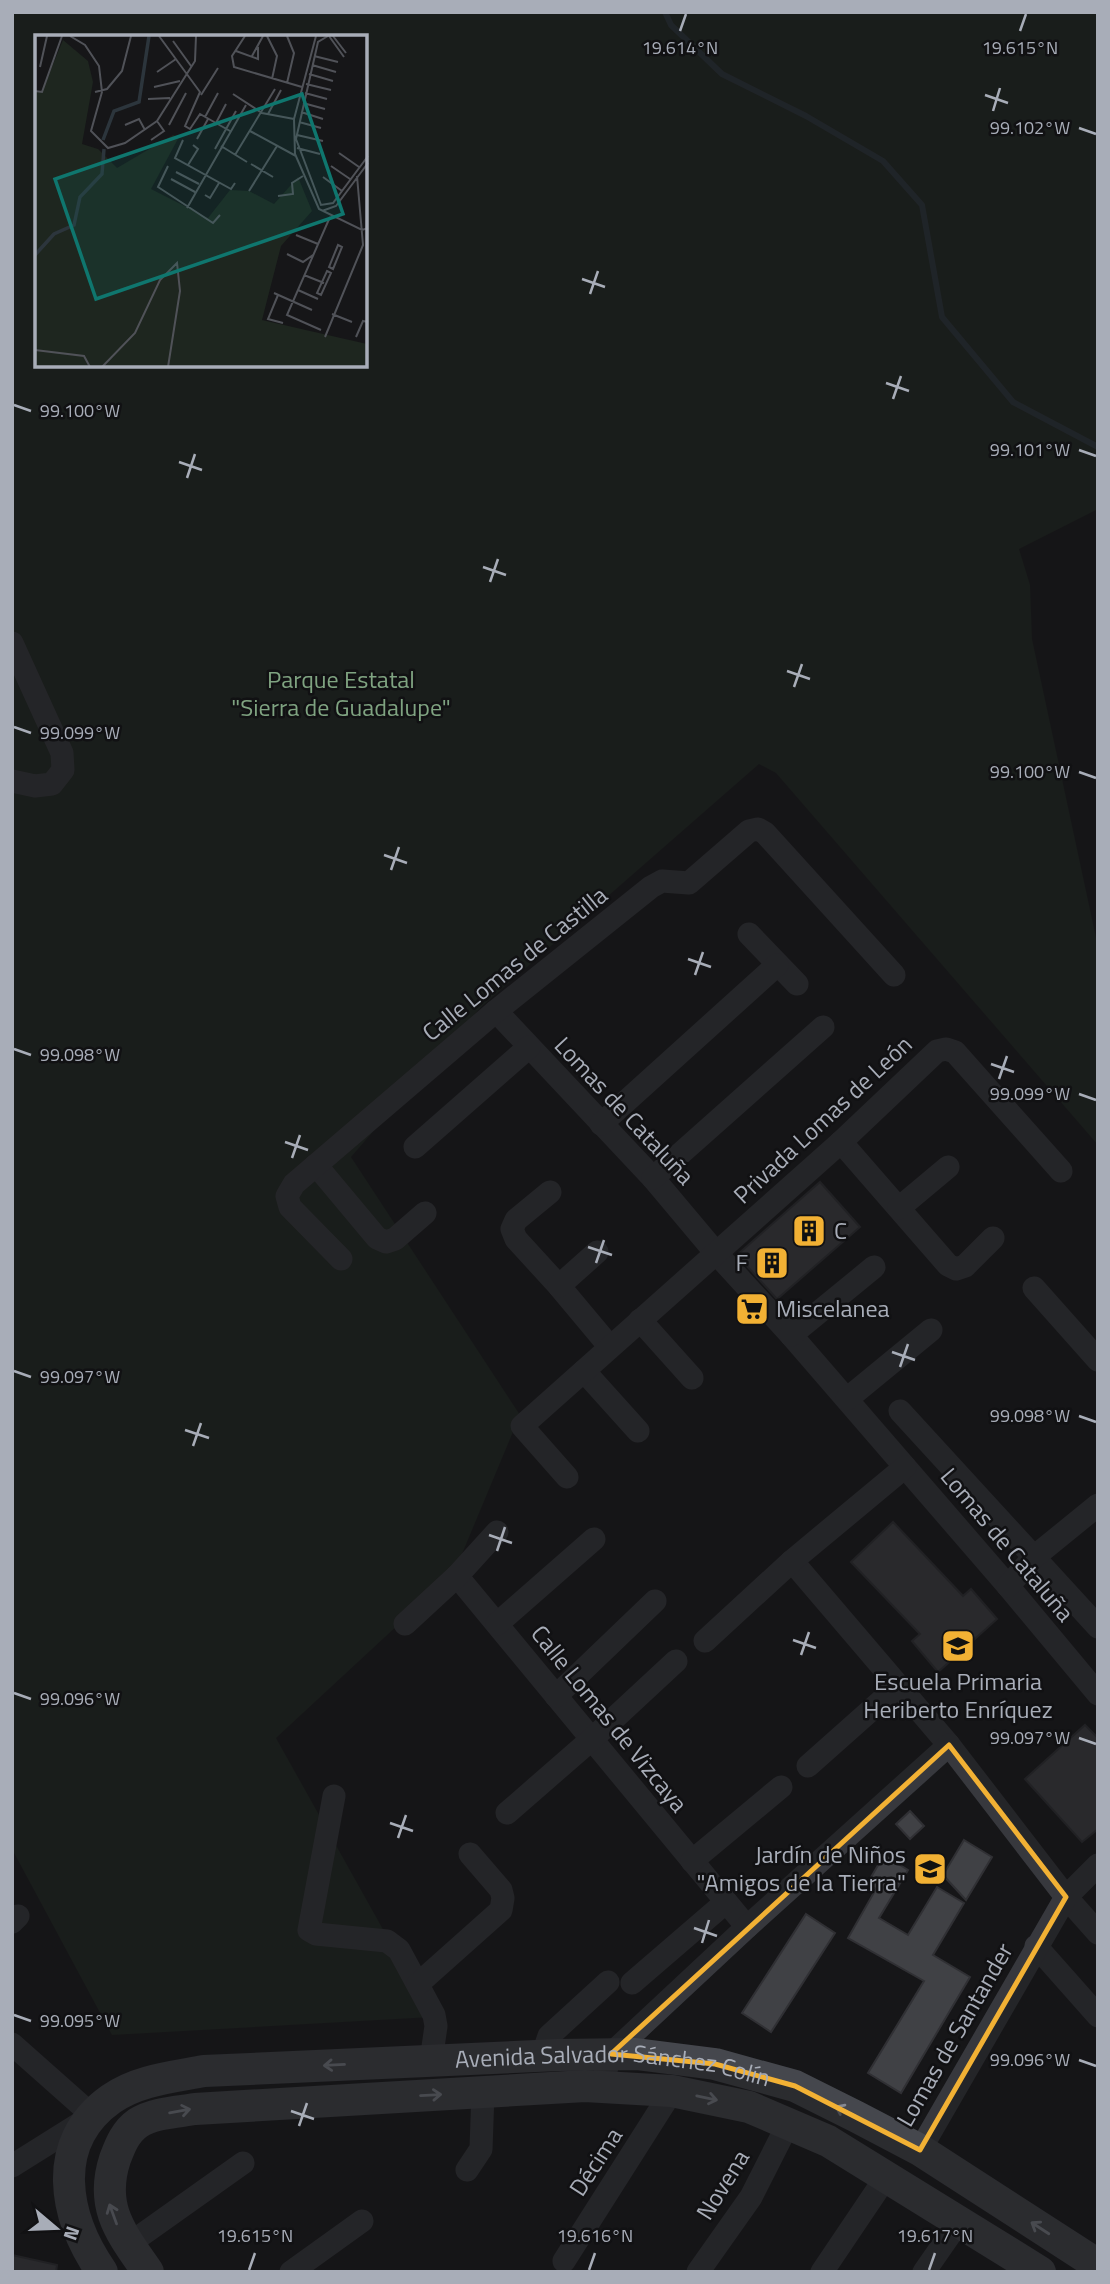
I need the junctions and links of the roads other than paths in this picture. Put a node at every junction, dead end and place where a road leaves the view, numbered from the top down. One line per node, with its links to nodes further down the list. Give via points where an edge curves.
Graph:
1 (12, 643): 2 (street, via 62,753 63,770 52,783 35,786)
2 (12, 781)
3 (748, 934): 4 (street)
4 (777, 965): 6 (street); 10 (street)
5 (894, 975): 7 (street, Calle Lomas de Castilla, via 758,829 748,831 689,883 662,881 651,887)
6 (797, 984)
7 (496, 1011): 9 (street, Lomas de Cataluña); 13 (street, Calle Lomas de Castilla)
8 (823, 1027): 16 (street)
9 (529, 1047): 10 (street, Lomas de Cataluña); 12 (street, Lomas de Cataluña)
10 (601, 1124): 16 (street, Lomas de Cataluña)
11 (841, 1142): 15 (street, Privada Lomas de León, via 937,1051 946,1049 955,1052); 18 (street); 22 (street, Privada Lomas de León)
12 (415, 1147)
13 (316, 1165): 19 (street, via 377,1238 386,1242); 23 (street, Calle Lomas de Castilla, via 287,1196 290,1207)
14 (948, 1167): 18 (street)
15 (1061, 1171)
16 (653, 1178): 22 (street, Lomas de Cataluña)
17 (550, 1192): 25 (street, via 516,1220 512,1229)
18 (900, 1208): 20 (street, via 956,1269)
19 (425, 1213)
20 (993, 1238)
21 (597, 1251): 25 (street)
22 (716, 1253): 27 (street, Privada Lomas de León); 29 (street, Lomas de Cataluña)
23 (341, 1259)
24 (874, 1267): 29 (street)
25 (559, 1286): 30 (street)
26 (1034, 1288): 31 (street)
27 (640, 1320): 30 (street, Privada Lomas de León); 33 (street)
28 (931, 1330): 34 (street)
29 (791, 1335): 34 (street, Lomas de Cataluña)
30 (610, 1347): 32 (street, Privada Lomas de León)
31 (1098, 1360)
32 (584, 1371): 36 (street); 38 (street, Privada Lomas de León, via 522,1426)
33 (692, 1378)
34 (847, 1399): 37 (street, Lomas de Cataluña)
35 (900, 1412): 42 (street)
36 (638, 1431)
37 (905, 1467): 43 (street); 45 (street, Lomas de Cataluña)
38 (567, 1477)
39 (1098, 1505): 42 (street)
40 (497, 1532): 44 (street)
41 (594, 1539): 48 (street)
42 (1034, 1557): 45 (street); 49 (street)
43 (792, 1560): 50 (street); 52 (street)
44 (457, 1576): 47 (street); 48 (street, Calle Lomas de Vizcaya)
45 (1008, 1586): 53 (street, Lomas de Cataluña)
46 (654, 1601): 54 (street)
47 (405, 1624)
48 (497, 1624): 54 (street, Calle Lomas de Vizcaya)
49 (1098, 1627)
50 (705, 1641)
51 (676, 1661): 55 (street)
52 (898, 1686): 56 (street); 57 (street)
53 (1098, 1694)
54 (556, 1696): 55 (street, Calle Lomas de Vizcaya)
55 (592, 1739): 60 (street); 62 (street, Calle Lomas de Vizcaya)
56 (949, 1745): 64 (street); 66 (street)
57 (808, 1766)
58 (781, 1787): 62 (street)
59 (334, 1796): 71 (street, via 309,1930 387,1941 399,1950)
60 (507, 1813)
61 (470, 1854): 71 (street, via 501,1890 500,1910)
62 (692, 1861): 65 (street, Calle Lomas de Vizcaya)
63 (1098, 1865): 64 (street, Lomas de Santander)
64 (1066, 1897): 67 (street); 68 (street, Lomas de Santander)
65 (726, 1902): 66 (street, Calle Lomas de Vizcaya); 70 (street)
66 (747, 1927): 74 (street)
67 (1098, 1933)
68 (1036, 1946): 72 (street, Lomas de Santander); 84 (street, Lomas de Santander)
69 (608, 1982): 75 (street, via 549,2036)
70 (632, 1983)
71 (418, 1984): 76 (street, via 436,2026)
72 (1098, 2016)
73 (12, 2044): 82 (street)
74 (611, 2054): 75 (street, Avenida Salvador Sánchez Colín); 78 (street); 84 (street, Avenida Salvador Sánchez Colín, one-way to 74, via 795,2086 715,2064)
75 (542, 2056): 76 (street, Avenida Salvador Sánchez Colín)
76 (431, 2061): 77 (street, Avenida Salvador Sánchez Colín)
77 (376, 2063): 81 (street); 82 (street, Avenida Salvador Sánchez Colín, one-way to 82, via 204,2071 149,2081 113,2098)
78 (601, 2087): 79 (street, Avenida Salvador Sánchez Colín); 80 (street, Avenida Salvador Sánchez Colín)
79 (672, 2091): 83 (street, Avenida Salvador Sánchez Colín, one-way to 83, via 749,2107); 92 (street, Décima)
80 (483, 2092): 81 (street, Avenida Salvador Sánchez Colín, one-way to 80); 87 (street, via 481,2149)
81 (376, 2098): 91 (street, Avenida Salvador Sánchez Colín, one-way to 81, via 109,2203 110,2174 121,2141 138,2123 183,2111)
82 (90, 2117): 86 (street); 95 (street, via 73,2148 68,2180 73,2213)
83 (788, 2124): 88 (street, Avenida Salvador Sánchez Colín, via 828,2141); 98 (street, Novena, via 751,2197)
84 (920, 2150): 93 (street, Avenida Salvador Sánchez Colín, one-way to 84)
85 (243, 2163): 91 (street)
86 (12, 2166)
87 (467, 2170)
88 (886, 2177): 90 (street, Avenida Salvador Sánchez Colín); 99 (street)
89 (362, 2221): 97 (street)
90 (958, 2223): 94 (street, Avenida Salvador Sánchez Colín); 100 (street)
91 (129, 2244): 96 (street)
92 (564, 2261)
93 (1098, 2265)
94 (1034, 2270)
95 (102, 2272)
96 (148, 2272)
97 (291, 2272)
98 (698, 2272)
99 (821, 2272)
100 (924, 2272)

